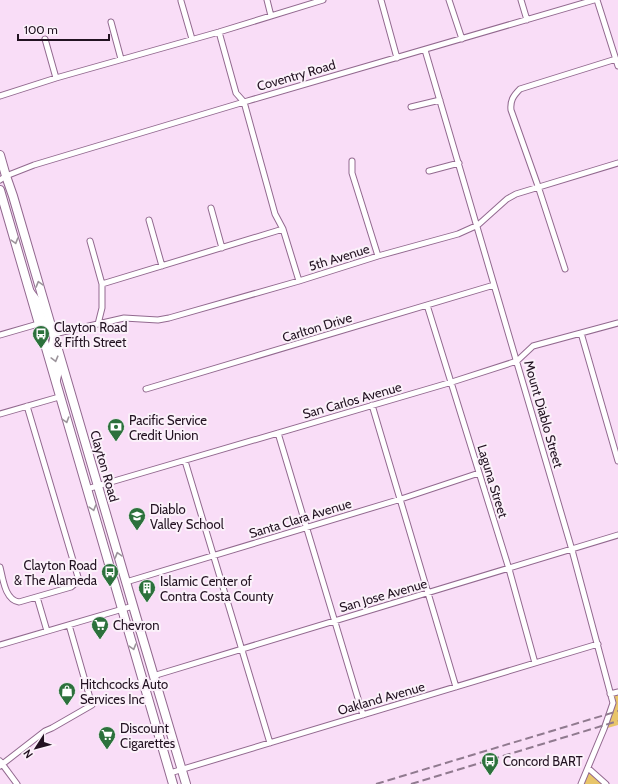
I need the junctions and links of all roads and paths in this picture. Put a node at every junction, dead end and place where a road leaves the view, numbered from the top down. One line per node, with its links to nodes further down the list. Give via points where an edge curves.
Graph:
1 (267, 0): 9 (street)
2 (323, 0): 8 (street)
3 (381, 0): 17 (street)
4 (449, 0): 15 (street)
5 (522, 0): 10 (street)
6 (595, 0): 10 (street, Coventry Road); 19 (street)
7 (181, 1): 14 (street)
8 (306, 2): 9 (street)
9 (271, 16): 12 (street)
10 (527, 20): 15 (street, Coventry Road)
11 (112, 22): 18 (street)
12 (219, 32): 14 (street); 24 (street, via 236,93)
13 (45, 39): 21 (street)
14 (192, 39): 18 (street)
15 (462, 39): 16 (street, Coventry Road)
16 (425, 50): 17 (street, Coventry Road); 23 (street, Mount Diablo Street)
17 (397, 58): 24 (street, Coventry Road)
18 (121, 59): 21 (street)
19 (616, 59): 20 (street); 32 (street, via 520,89 513,96 511,110)
20 (618, 66)
21 (56, 78): 22 (street)
22 (0, 96)
23 (440, 100): 25 (street); 28 (street, Mount Diablo Street)
24 (244, 102): 31 (street, Coventry Road, via 24,168); 37 (street, via 275,214)
25 (411, 107)
26 (0, 155): 31 (main road, Clayton Road)
27 (352, 161): 40 (street, via 352,173)
28 (459, 163): 30 (street); 36 (street, Mount Diablo Street)
29 (618, 163): 32 (street, 5th Avenue)
30 (429, 171)
31 (3, 178): 52 (main road, Clayton Road, one-way to 31, via 14,196)
32 (538, 186): 36 (street, 5th Avenue, via 508,199); 42 (street)
33 (0, 190): 46 (main road, Clayton Road, one-way to 46)
34 (211, 208): 39 (street)
35 (149, 220): 41 (street)
36 (478, 225): 40 (street, 5th Avenue, via 458,234); 45 (street, Mount Diablo Street)
37 (283, 229): 39 (street); 43 (street)
38 (90, 241): 44 (street)
39 (222, 248): 41 (street)
40 (378, 256): 43 (street, 5th Avenue)
41 (162, 266): 44 (street)
42 (565, 269)
43 (299, 281): 50 (street, 5th Avenue, via 169,318 124,318)
44 (102, 284): 50 (street, via 102,308)
45 (494, 284): 47 (street, Carlton Drive); 54 (street, Mount Diablo Street)
46 (28, 288): 49 (main road, Clayton Road); 52 (street, via 38,299 46,328)
47 (427, 305): 55 (street, Laguna Street); 57 (street, Carlton Drive)
48 (618, 323): 51 (street, San Carlos Avenue)
49 (38, 324): 53 (street); 56 (main road, Clayton Road)
50 (98, 324): 52 (street, 5th Avenue)
51 (581, 333): 54 (street, San Carlos Avenue, via 533,346); 63 (street)
52 (54, 334): 56 (street, one-way to 56, via 51,344 59,373); 66 (main road, Clayton Road)
53 (0, 335)
54 (518, 361): 55 (street, San Carlos Avenue); 71 (street, Mount Diablo Street)
55 (452, 382): 59 (street, San Carlos Avenue); 65 (street, Laguna Street)
56 (56, 385): 58 (main road, Clayton Road)
57 (146, 389)
58 (59, 397): 60 (street); 67 (main road, Clayton Road, one-way to 67)
59 (372, 405): 62 (street, San Carlos Avenue); 68 (street)
60 (27, 406): 61 (street); 77 (street, via 78,577 77,582 71,587)
61 (0, 414)
62 (278, 433): 64 (street, San Carlos Avenue); 69 (street)
63 (618, 460)
64 (185, 461): 66 (street, San Carlos Avenue); 72 (street)
65 (479, 473): 68 (street, Santa Clara Avenue); 74 (street, Laguna Street)
66 (99, 486): 67 (street, San Carlos Avenue); 75 (main road, Clayton Road, one-way to 66)
67 (88, 489): 79 (main road, Clayton Road, one-way to 79)
68 (401, 499): 69 (street, Santa Clara Avenue); 76 (street)
69 (307, 528): 72 (street, Santa Clara Avenue); 80 (street)
70 (618, 535): 71 (street, San Jose Avenue)
71 (572, 550): 74 (street, San Jose Avenue); 83 (street, Mount Diablo Street)
72 (214, 556): 75 (street, Santa Clara Avenue); 85 (street)
73 (0, 567): 77 (street, via 11,600 19,602)
74 (509, 569): 76 (street, San Jose Avenue); 86 (street, Laguna Street)
75 (126, 582): 78 (main road, Clayton Road)
76 (429, 593): 80 (street, San Jose Avenue); 88 (street)
77 (37, 597): 82 (street)
78 (133, 606): 79 (street); 87 (main road, Clayton Road)
79 (122, 609): 81 (street); 96 (main road, Clayton Road, one-way to 96)
80 (335, 621): 85 (street, San Jose Avenue); 91 (street)
81 (69, 625): 82 (street); 93 (street, via 92,705 45,731)
82 (47, 631): 84 (street)
83 (598, 644): 86 (street, Oakland Avenue); 90 (street, Mount Diablo Street)
84 (0, 645)
85 (242, 648): 87 (street, San Jose Avenue); 92 (street)
86 (535, 663): 88 (street, Oakland Avenue)
87 (153, 676): 95 (main road, Clayton Road)
88 (456, 687): 91 (street, Oakland Avenue)
89 (618, 692): 90 (street)
90 (610, 694): 94 (street, Mount Diablo Street, via 612,703)
91 (363, 715): 92 (street, Oakland Avenue)
92 (270, 743): 95 (street, Oakland Avenue)
93 (1, 764): 97 (street)
94 (588, 768): 100 (street, Mount Diablo Street); 101 (street)
95 (182, 770): 96 (street, Oakland Avenue); 99 (main road, Clayton Road)
96 (170, 773): 98 (main road, Clayton Road)
97 (17, 784)
98 (173, 784)
99 (186, 784)
100 (581, 784)
101 (606, 784)

